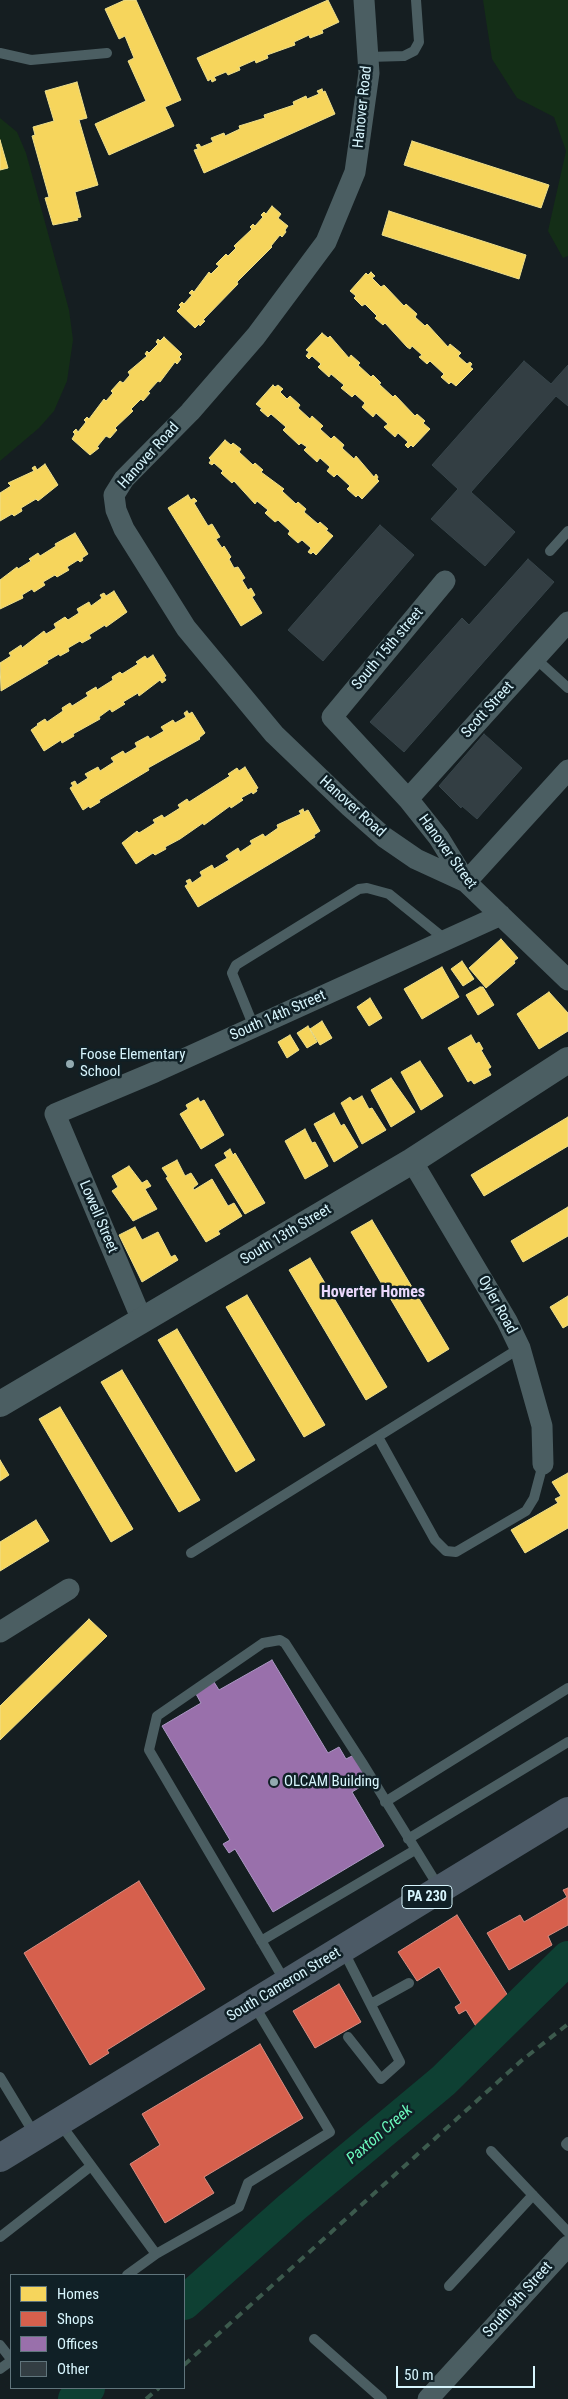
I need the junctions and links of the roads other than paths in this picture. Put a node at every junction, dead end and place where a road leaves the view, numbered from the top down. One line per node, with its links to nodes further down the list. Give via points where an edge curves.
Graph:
1 (364, 0): 5 (street, Hanover Road)
2 (416, 0): 5 (lane, via 419,42 414,51 404,56)
3 (0, 53): 4 (lane, via 31,60)
4 (107, 53)
5 (368, 57): 15 (street, Hanover Road, via 369,73 355,172 326,242 256,336 190,412 124,478 114,495 124,529 186,628 274,734 384,837 416,859)
6 (568, 530): 7 (lane)
7 (550, 551)
8 (445, 580): 12 (street, South 15th street)
9 (568, 622): 10 (street, Scott Street)
10 (535, 658): 11 (lane); 14 (street, Scott Street)
11 (568, 688)
12 (332, 717): 14 (street, Hanover Street)
13 (568, 770): 15 (street)
14 (408, 799): 15 (street, Hanover Street, via 439,838)
15 (466, 882): 16 (street, Hanover Street)
16 (501, 915): 17 (street, South 14th Street); 18 (street, Hanover Street)
17 (446, 940): 19 (street, South 14th Street); 19 (lane, via 389,894 359,889 236,965 232,973)
18 (568, 980)
19 (254, 1027): 21 (street, South 14th Street)
20 (568, 1060): 22 (street, South 13th Street)
21 (55, 1114): 23 (street, Lowell Street)
22 (412, 1161): 23 (street, South 13th Street); 24 (street, Oyler Road)
23 (142, 1320): 25 (street, South 13th Street)
24 (520, 1348): 26 (lane); 27 (street, Oyler Road, via 542,1426)
25 (0, 1404)
26 (378, 1437): 27 (lane, via 436,1540 446,1551 456,1552 526,1511 534,1498); 28 (lane)
27 (543, 1464)
28 (191, 1553)
29 (68, 1589): 30 (street)
30 (0, 1632)
31 (568, 1688): 33 (lane)
32 (568, 1742): 35 (lane)
33 (385, 1802): 35 (lane); 38 (lane, via 300,1665 280,1640 263,1643 157,1716 149,1750)
34 (568, 1811): 37 (main road, South Cameron Street / PA 230)
35 (408, 1839): 36 (lane)
36 (415, 1850): 37 (lane); 38 (lane)
37 (440, 1889): 39 (main road, South Cameron Street / PA 230)
38 (261, 1941): 40 (lane)
39 (343, 1949): 40 (main road, South Cameron Street / PA 230); 43 (lane)
40 (286, 1983): 42 (main road, South Cameron Street / PA 230)
41 (409, 1983): 43 (lane)
42 (253, 2004): 46 (main road, South Cameron Street / PA 230); 57 (lane, via 330,2132 248,2183 239,2207)
43 (371, 2004): 44 (lane, via 400,2062 381,2079)
44 (348, 2037)
45 (0, 2077): 47 (lane)
46 (59, 2122): 47 (main road, South Cameron Street / PA 230); 52 (lane)
47 (36, 2136): 51 (main road, South Cameron Street / PA 230)
48 (568, 2142): 49 (lane)
49 (568, 2146)
50 (491, 2151): 53 (lane)
51 (0, 2158)
52 (91, 2166): 55 (lane); 57 (lane)
53 (533, 2195): 54 (lane); 59 (lane)
54 (568, 2232)
55 (0, 2237)
56 (568, 2246): 66 (street, South 9th Street)
57 (156, 2254): 58 (lane)
58 (128, 2274)
59 (449, 2286)
60 (314, 2339): 65 (lane)
61 (0, 2345): 62 (lane)
62 (10, 2359)
63 (10, 2361): 64 (lane)
64 (0, 2369)
65 (382, 2399)
66 (428, 2399)

